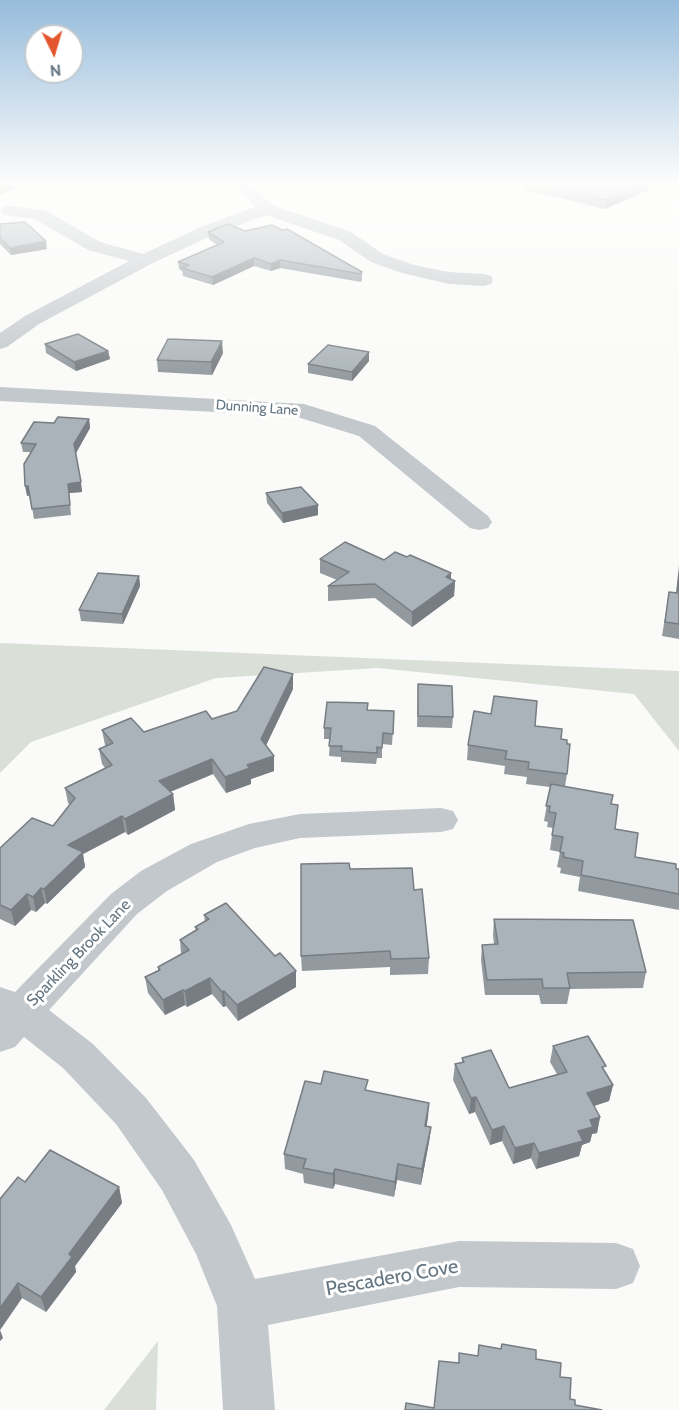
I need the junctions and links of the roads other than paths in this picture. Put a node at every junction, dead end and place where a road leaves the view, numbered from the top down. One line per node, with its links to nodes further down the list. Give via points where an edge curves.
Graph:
1 (111, 251): 4 (street)
2 (165, 251): 4 (street)
3 (367, 251): 5 (street, via 409,269 449,278)
4 (145, 260): 6 (street, via 32,320)
5 (484, 280)
6 (0, 343)
7 (0, 394): 8 (street, Dunning Lane, via 296,409 367,431)
8 (479, 522)
9 (441, 820): 10 (street, Sparkling Brook Lane, via 300,826 249,837 204,853 154,881 124,904)
10 (7, 1017): 12 (street, via 78,1056 131,1111 178,1176 214,1241)
11 (615, 1266): 12 (street, Pescadero Cove, via 459,1264)
12 (242, 1306): 13 (street)
13 (249, 1410)

